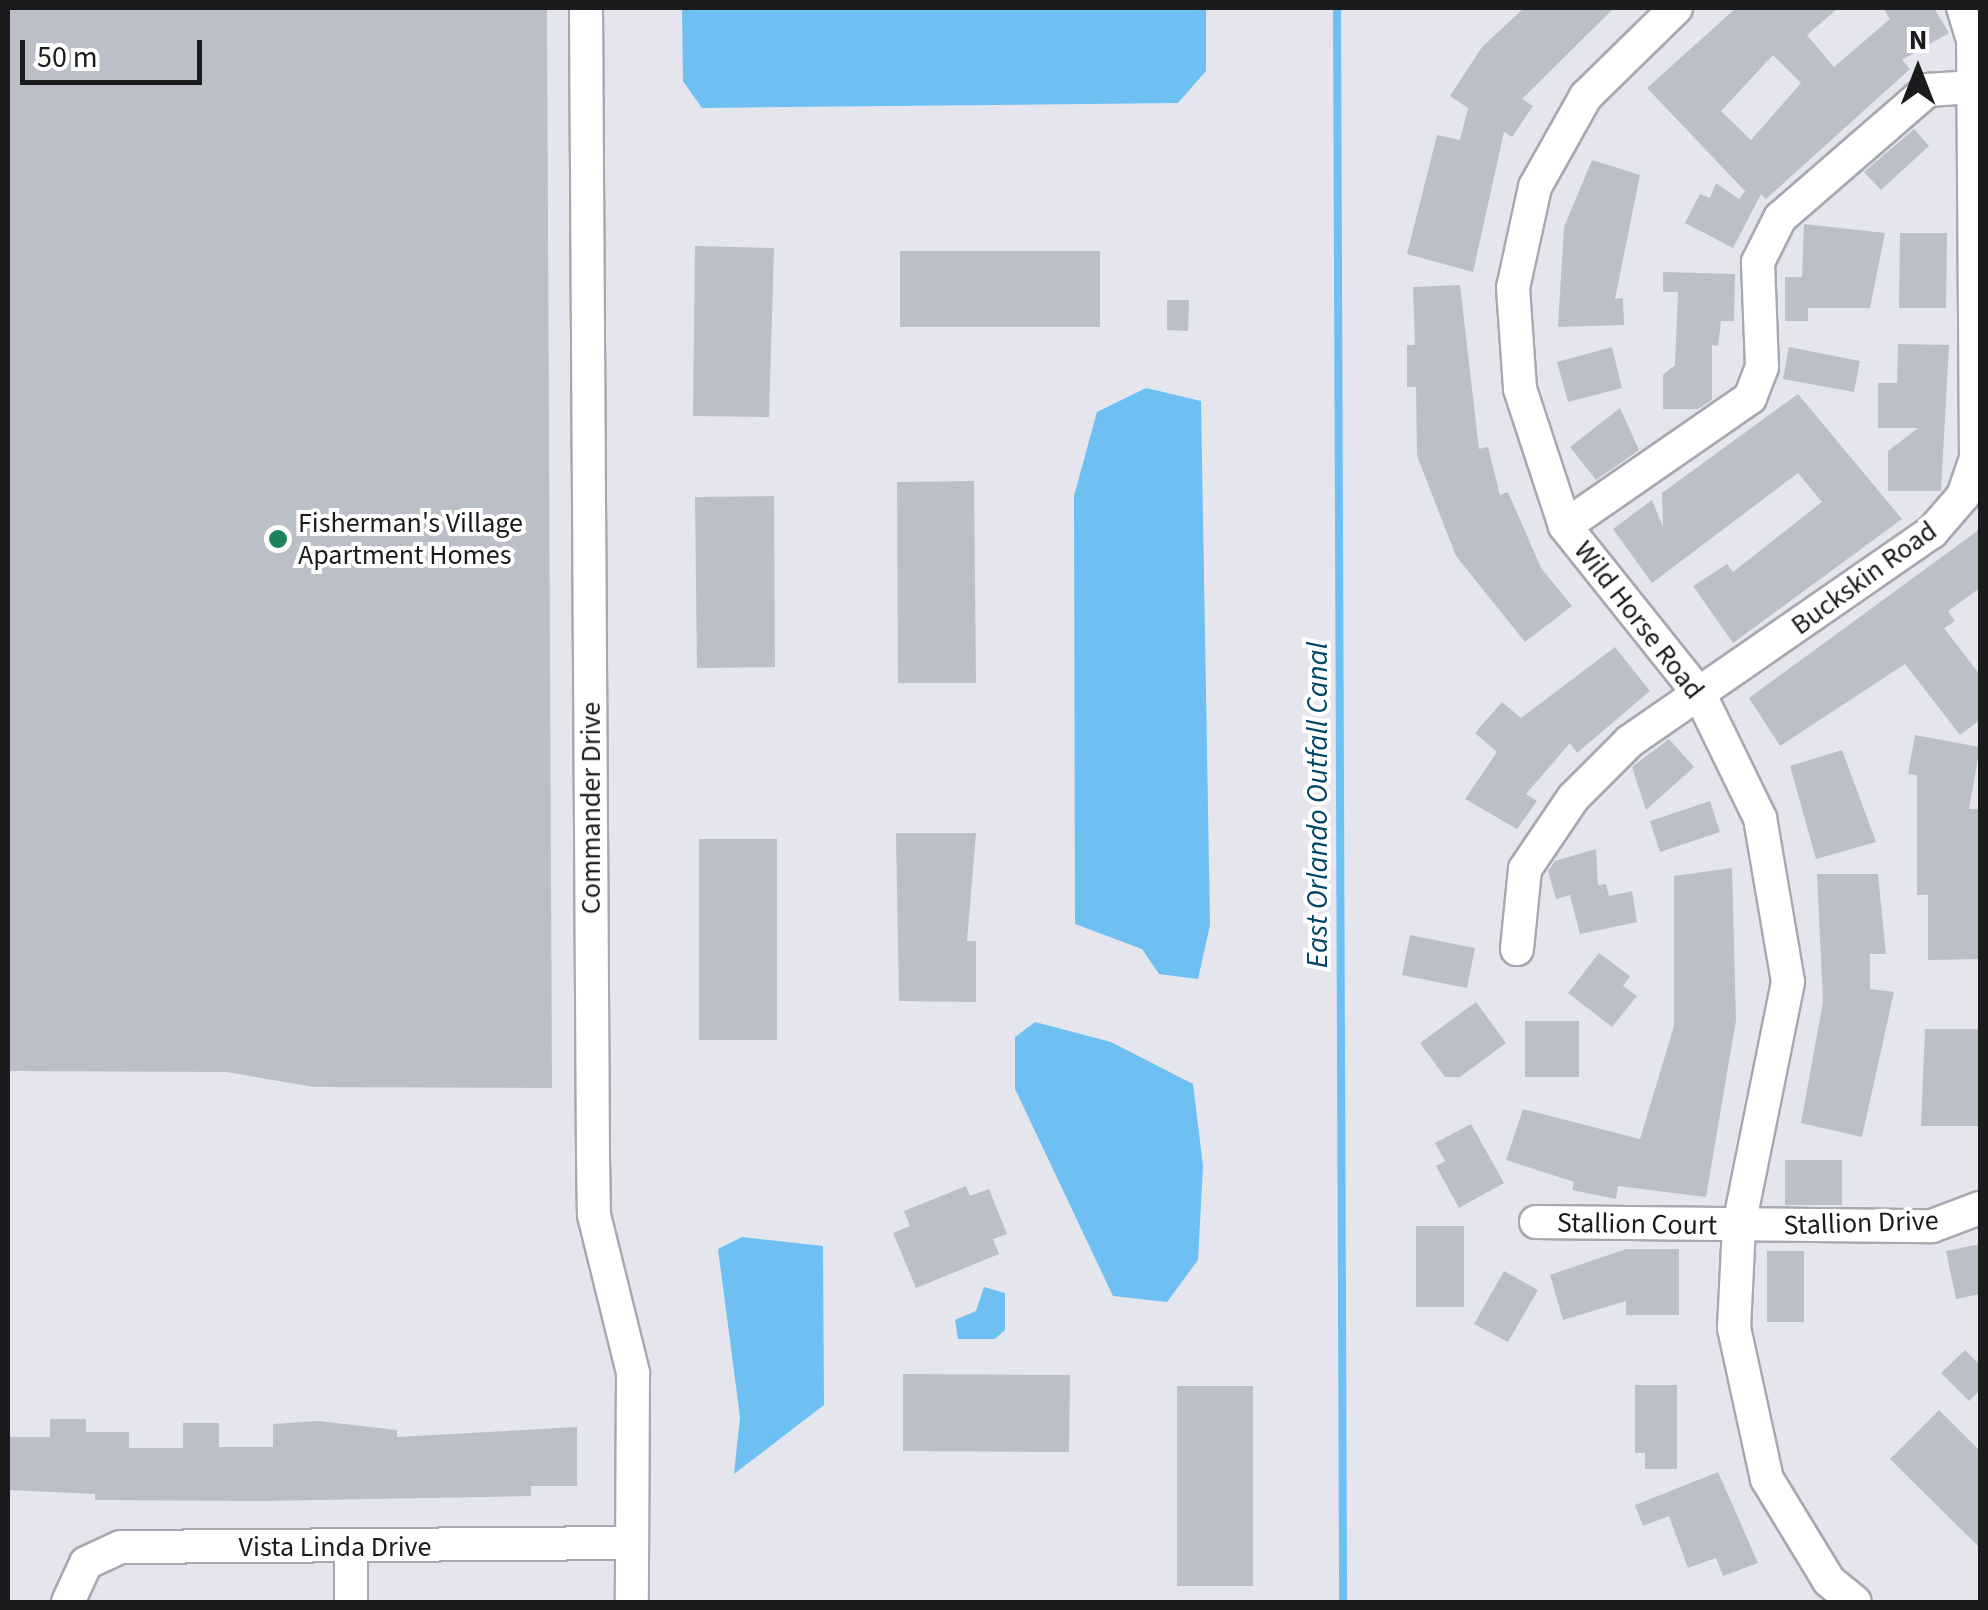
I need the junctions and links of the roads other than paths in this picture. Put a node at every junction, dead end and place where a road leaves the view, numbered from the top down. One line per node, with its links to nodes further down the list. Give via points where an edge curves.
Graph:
1 (586, 8): 11 (street, Commander Drive, via 592,1159 594,1215 633,1372)
2 (1963, 8): 4 (street, Buckskin Road)
3 (1667, 10): 5 (street, Wild Horse Road, via 1586,96 1536,187 1513,288 1520,390)
4 (1973, 87): 5 (street, via 1928,90 1780,218 1758,262 1762,367 1750,398); 6 (street, Buckskin Road, via 1976,459 1963,496 1932,532)
5 (1566, 526): 6 (street, Wild Horse Road)
6 (1700, 695): 7 (street, Buckskin Road, via 1630,741 1573,798 1525,869); 10 (street, Wild Horse Road, via 1760,818 1788,982)
7 (1517, 949)
8 (1980, 1208): 10 (street, Stallion Drive, via 1932,1226)
9 (1536, 1222): 10 (street, Stallion Court)
10 (1738, 1226): 16 (street, Wild Horse Road, via 1734,1328 1766,1479 1830,1581)
11 (631, 1542): 12 (street, Vista Linda Drive); 15 (street, Commander Drive)
12 (351, 1548): 13 (street, Vista Linda Drive, via 121,1547 86,1563); 14 (street)
13 (68, 1602)
14 (352, 1602)
15 (632, 1602)
16 (1855, 1602)

